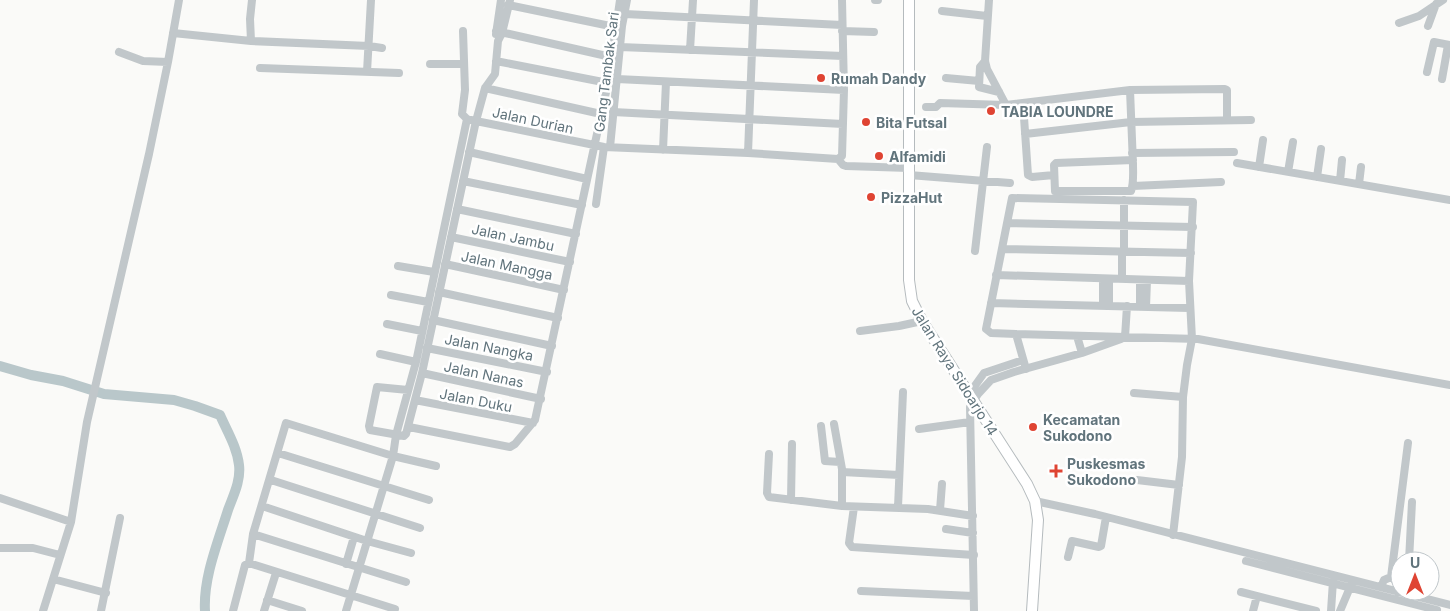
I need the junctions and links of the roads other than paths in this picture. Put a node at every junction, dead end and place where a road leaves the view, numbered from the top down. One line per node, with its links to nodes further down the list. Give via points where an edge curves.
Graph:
1 (179, 0): 26 (street)
2 (252, 0): 27 (street)
3 (371, 0): 29 (street)
4 (502, 0): 24 (street)
5 (620, 0): 21 (street)
6 (627, 0): 15 (street, Gang Tambak Sari)
7 (693, 0): 17 (street)
8 (754, 0): 18 (street)
9 (842, 0): 22 (street)
10 (908, 0): 87 (main road, Jalan Raya Sidoarjo 14)
11 (989, 0): 16 (street)
12 (1440, 2): 19 (street); 20 (street)
13 (509, 3): 21 (street); 24 (street)
14 (942, 11): 16 (street)
15 (624, 14): 17 (street); 30 (street, Gang Tambak Sari)
16 (987, 16): 38 (street)
17 (692, 17): 18 (street); 32 (street)
18 (754, 21): 22 (street); 34 (street)
19 (1399, 23)
20 (1428, 26)
21 (615, 27): 36 (street)
22 (842, 28): 25 (street); 35 (street)
23 (463, 31): 41 (street)
24 (499, 32): 36 (street); 37 (street)
25 (874, 32)
26 (173, 33): 27 (street); 39 (street)
27 (251, 41): 29 (street)
28 (1449, 45): 44 (street, via 1434,42); 47 (street)
29 (369, 46): 31 (street); 43 (street)
30 (620, 47): 32 (street); 48 (street, Gang Tambak Sari)
31 (382, 48)
32 (690, 50): 34 (street)
33 (119, 52): 39 (street, via 143,61)
34 (752, 52): 35 (street); 52 (street)
35 (843, 56): 54 (street)
36 (611, 57): 51 (street)
37 (496, 61): 51 (street); 53 (street, via 495,74)
38 (984, 61): 49 (street); 56 (street)
39 (168, 62): 197 (street, via 86,422)
40 (430, 64): 41 (street)
41 (464, 64): 64 (street, via 462,114)
42 (260, 68): 43 (street)
43 (367, 72): 45 (street)
44 (1428, 72)
45 (399, 73)
46 (946, 78): 49 (street)
47 (1442, 78)
48 (617, 79): 50 (street); 60 (street, Gang Tambak Sari)
49 (979, 81): 56 (street, via 980,88)
50 (666, 82): 52 (street); 62 (street)
51 (608, 83): 61 (street)
52 (750, 85): 54 (street); 63 (street)
53 (485, 88): 61 (street); 67 (street)
54 (844, 90): 68 (street)
55 (1130, 90): 57 (street); 65 (street, via 1225,89); 69 (street)
56 (999, 92): 58 (street)
57 (1023, 103): 58 (street); 70 (street)
58 (1006, 105): 59 (street, via 940,103 936,107)
59 (926, 107)
60 (613, 112): 62 (street); 74 (street, Gang Tambak Sari)
61 (601, 114): 73 (street)
62 (664, 115): 63 (street); 77 (street)
63 (749, 118): 68 (street); 80 (street)
64 (467, 119): 67 (street, Jalan Durian); 116 (street)
65 (1227, 120): 66 (street); 69 (street)
66 (1251, 120)
67 (476, 121): 73 (street, Jalan Durian); 78 (street)
68 (843, 124): 82 (street, via 842,156)
69 (1131, 125): 70 (street); 81 (street)
70 (1025, 134): 89 (street, via 1028,175)
71 (1263, 140): 85 (street)
72 (1292, 142): 88 (street)
73 (594, 146): 74 (street, Jalan Durian); 91 (street)
74 (607, 147): 77 (street, Jalan Durian); 101 (street, Gang Tambak Sari)
75 (987, 147): 93 (street)
76 (1321, 149): 90 (street)
77 (663, 150): 80 (street, Jalan Durian)
78 (469, 152): 91 (street); 92 (street)
79 (1234, 152): 81 (street)
80 (748, 153): 82 (street, Jalan Durian)
81 (1132, 156): 89 (street, via 1058,162 1054,165); 98 (street)
82 (838, 159): 87 (street, Jalan Durian, via 846,166)
83 (1342, 160): 94 (street)
84 (1237, 163): 85 (street)
85 (1259, 167): 88 (street)
86 (1361, 167): 97 (street)
87 (909, 172): 93 (street, Jalan Durian); 133 (main road, Jalan Raya Sidoarjo 14, via 909,280 912,301)
88 (1288, 172): 90 (street)
89 (1054, 175): 98 (street, via 1057,193 1128,192)
90 (1317, 177): 94 (street)
91 (587, 179): 102 (street)
92 (463, 181): 102 (street); 103 (street)
93 (984, 181): 96 (street, Jalan Durian); 111 (street)
94 (1340, 181): 97 (street)
95 (1221, 182): 98 (street)
96 (1010, 183)
97 (1359, 184): 100 (street)
98 (1133, 186)
99 (1124, 200): 104 (street, via 1013,198); 105 (street); 106 (street, via 1191,202 1194,205)
100 (1450, 200)
101 (596, 204)
102 (582, 205): 107 (street)
103 (458, 209): 107 (street); 108 (street)
104 (1007, 223): 105 (street); 109 (street)
105 (1124, 226): 106 (street); 110 (street)
106 (1193, 227): 112 (street)
107 (576, 234): 113 (street)
108 (451, 237): 113 (street, Jalan Jambu); 114 (street)
109 (1002, 249): 110 (street); 117 (street)
110 (1124, 250): 112 (street); 119 (street)
111 (975, 251)
112 (1191, 253): 121 (street)
113 (570, 262): 122 (street)
114 (446, 264): 122 (street, Jalan Mangga); 123 (street)
115 (398, 266): 116 (street)
116 (434, 272): 125 (street)
117 (996, 276): 118 (street); 126 (street)
118 (1106, 279): 119 (street); 127 (street)
119 (1125, 279): 120 (street)
120 (1144, 280): 121 (street); 129 (street)
121 (1189, 281): 130 (street)
122 (564, 290): 131 (street)
123 (439, 292): 131 (street); 132 (street)
124 (391, 295): 125 (street)
125 (428, 302): 135 (street)
126 (991, 303): 127 (street); 137 (street, via 987,330)
127 (1106, 306): 128 (street)
128 (1124, 306): 129 (street); 139 (street)
129 (1143, 307): 130 (street)
130 (1189, 308): 140 (street)
131 (558, 318): 141 (street)
132 (433, 320): 141 (street); 142 (street)
133 (922, 321): 136 (street); 159 (main road, Jalan Raya Sidoarjo 14)
134 (387, 324): 135 (street)
135 (422, 331): 146 (street)
136 (860, 331)
137 (1016, 334): 138 (street); 145 (street)
138 (1077, 336): 139 (street); 143 (street)
139 (1122, 337): 140 (street); 143 (street)
140 (1192, 338): 154 (street); 158 (street)
141 (552, 346): 149 (street)
142 (427, 348): 149 (street, Jalan Nangka); 151 (street)
143 (1082, 353): 148 (street)
144 (380, 354): 146 (street)
145 (1023, 360): 147 (street); 148 (street)
146 (416, 362): 155 (street)
147 (1012, 363): 150 (street); 152 (street)
148 (1026, 369): 150 (street)
149 (547, 372): 160 (street)
150 (1014, 372): 153 (street)
151 (422, 373): 160 (street, Jalan Nanas); 161 (street)
152 (984, 373): 153 (street); 159 (street)
153 (991, 380): 159 (street)
154 (1450, 386)
155 (408, 390): 168 (street); 168 (street, via 377,386 369,428)
156 (903, 392): 177 (street)
157 (1134, 393): 158 (street)
158 (1183, 397): 181 (street)
159 (971, 398): 162 (street); 186 (main road, Jalan Raya Sidoarjo 14)
160 (541, 399): 163 (street)
161 (415, 400): 163 (street, Jalan Duku); 166 (street)
162 (970, 422): 167 (street); 194 (street)
163 (533, 423): 166 (street, via 510,447)
164 (834, 424): 174 (street)
165 (821, 426): 174 (street, via 825,461)
166 (409, 427): 168 (street, via 406,436)
167 (919, 430)
168 (396, 435): 173 (street)
169 (1408, 443): 206 (street)
170 (792, 444): 185 (street)
171 (278, 453): 173 (street, via 286,424); 178 (street); 182 (street)
172 (769, 454): 185 (street, via 768,496)
173 (393, 456): 175 (street); 182 (street)
174 (840, 462): 176 (street)
175 (436, 466)
176 (842, 472): 177 (street); 189 (street)
177 (899, 475): 191 (street)
178 (271, 480): 188 (street); 193 (street)
179 (1137, 480): 181 (street)
180 (942, 484): 192 (street)
181 (1179, 485): 202 (street)
182 (385, 486): 184 (street); 193 (street)
183 (0, 498): 197 (street)
184 (429, 500)
185 (792, 500): 189 (street)
186 (1035, 501): 195 (street); 245 (main road, Jalan Raya Sidoarjo 14, via 1038,531)
187 (1412, 502): 207 (street)
188 (262, 506): 201 (street); 203 (street)
189 (842, 506): 190 (street)
190 (854, 507): 191 (street); 210 (street, via 849,544 852,547)
191 (898, 507): 192 (street)
192 (940, 510): 194 (street)
193 (377, 513): 198 (street); 204 (street)
194 (973, 516): 200 (street)
195 (1106, 517): 202 (street); 211 (street, via 1100,547 1072,541)
196 (120, 518): 228 (street)
197 (71, 522): 209 (street)
198 (420, 528)
199 (946, 530): 200 (street)
200 (973, 532): 210 (street)
201 (254, 534): 213 (street); 214 (street)
202 (1172, 535): 217 (street)
203 (354, 536): 204 (street); 214 (street)
204 (367, 541): 208 (street); 215 (street)
205 (0, 548): 209 (street, via 33,548)
206 (1394, 551)
207 (1410, 551)
208 (411, 553)
209 (60, 555): 219 (street)
210 (974, 555): 230 (street)
211 (1068, 557)
212 (1246, 561): 222 (street)
213 (249, 563): 216 (street); 240 (street)
214 (346, 564): 215 (street)
215 (359, 568): 221 (street); 229 (street)
216 (276, 573): 229 (street); 232 (street)
217 (1333, 575): 220 (street); 222 (street)
218 (1390, 577): 223 (street, via 1384,580)
219 (53, 579): 228 (street); 238 (street)
220 (1354, 580): 223 (street); 224 (street)
221 (406, 582)
222 (1333, 584): 224 (street); 248 (street)
223 (1381, 587): 225 (street)
224 (1350, 588): 237 (street); 249 (street)
225 (1390, 590)
226 (861, 591): 230 (street)
227 (1240, 592): 231 (street)
228 (106, 593): 239 (street)
229 (351, 594): 236 (street); 243 (street)
230 (973, 596): 244 (street)
231 (1256, 596): 235 (street); 246 (street)
232 (267, 600): 241 (street); 242 (street)
233 (1437, 601): 234 (street)
234 (1450, 605)
235 (1286, 607): 247 (street)
236 (396, 609)
237 (1436, 610)
238 (42, 611)
239 (101, 611)
240 (233, 611)
241 (264, 611)
242 (302, 611)
243 (346, 611)
244 (974, 611)
245 (1032, 611)
246 (1253, 611)
247 (1316, 611)
248 (1331, 611)
249 (1340, 611)

